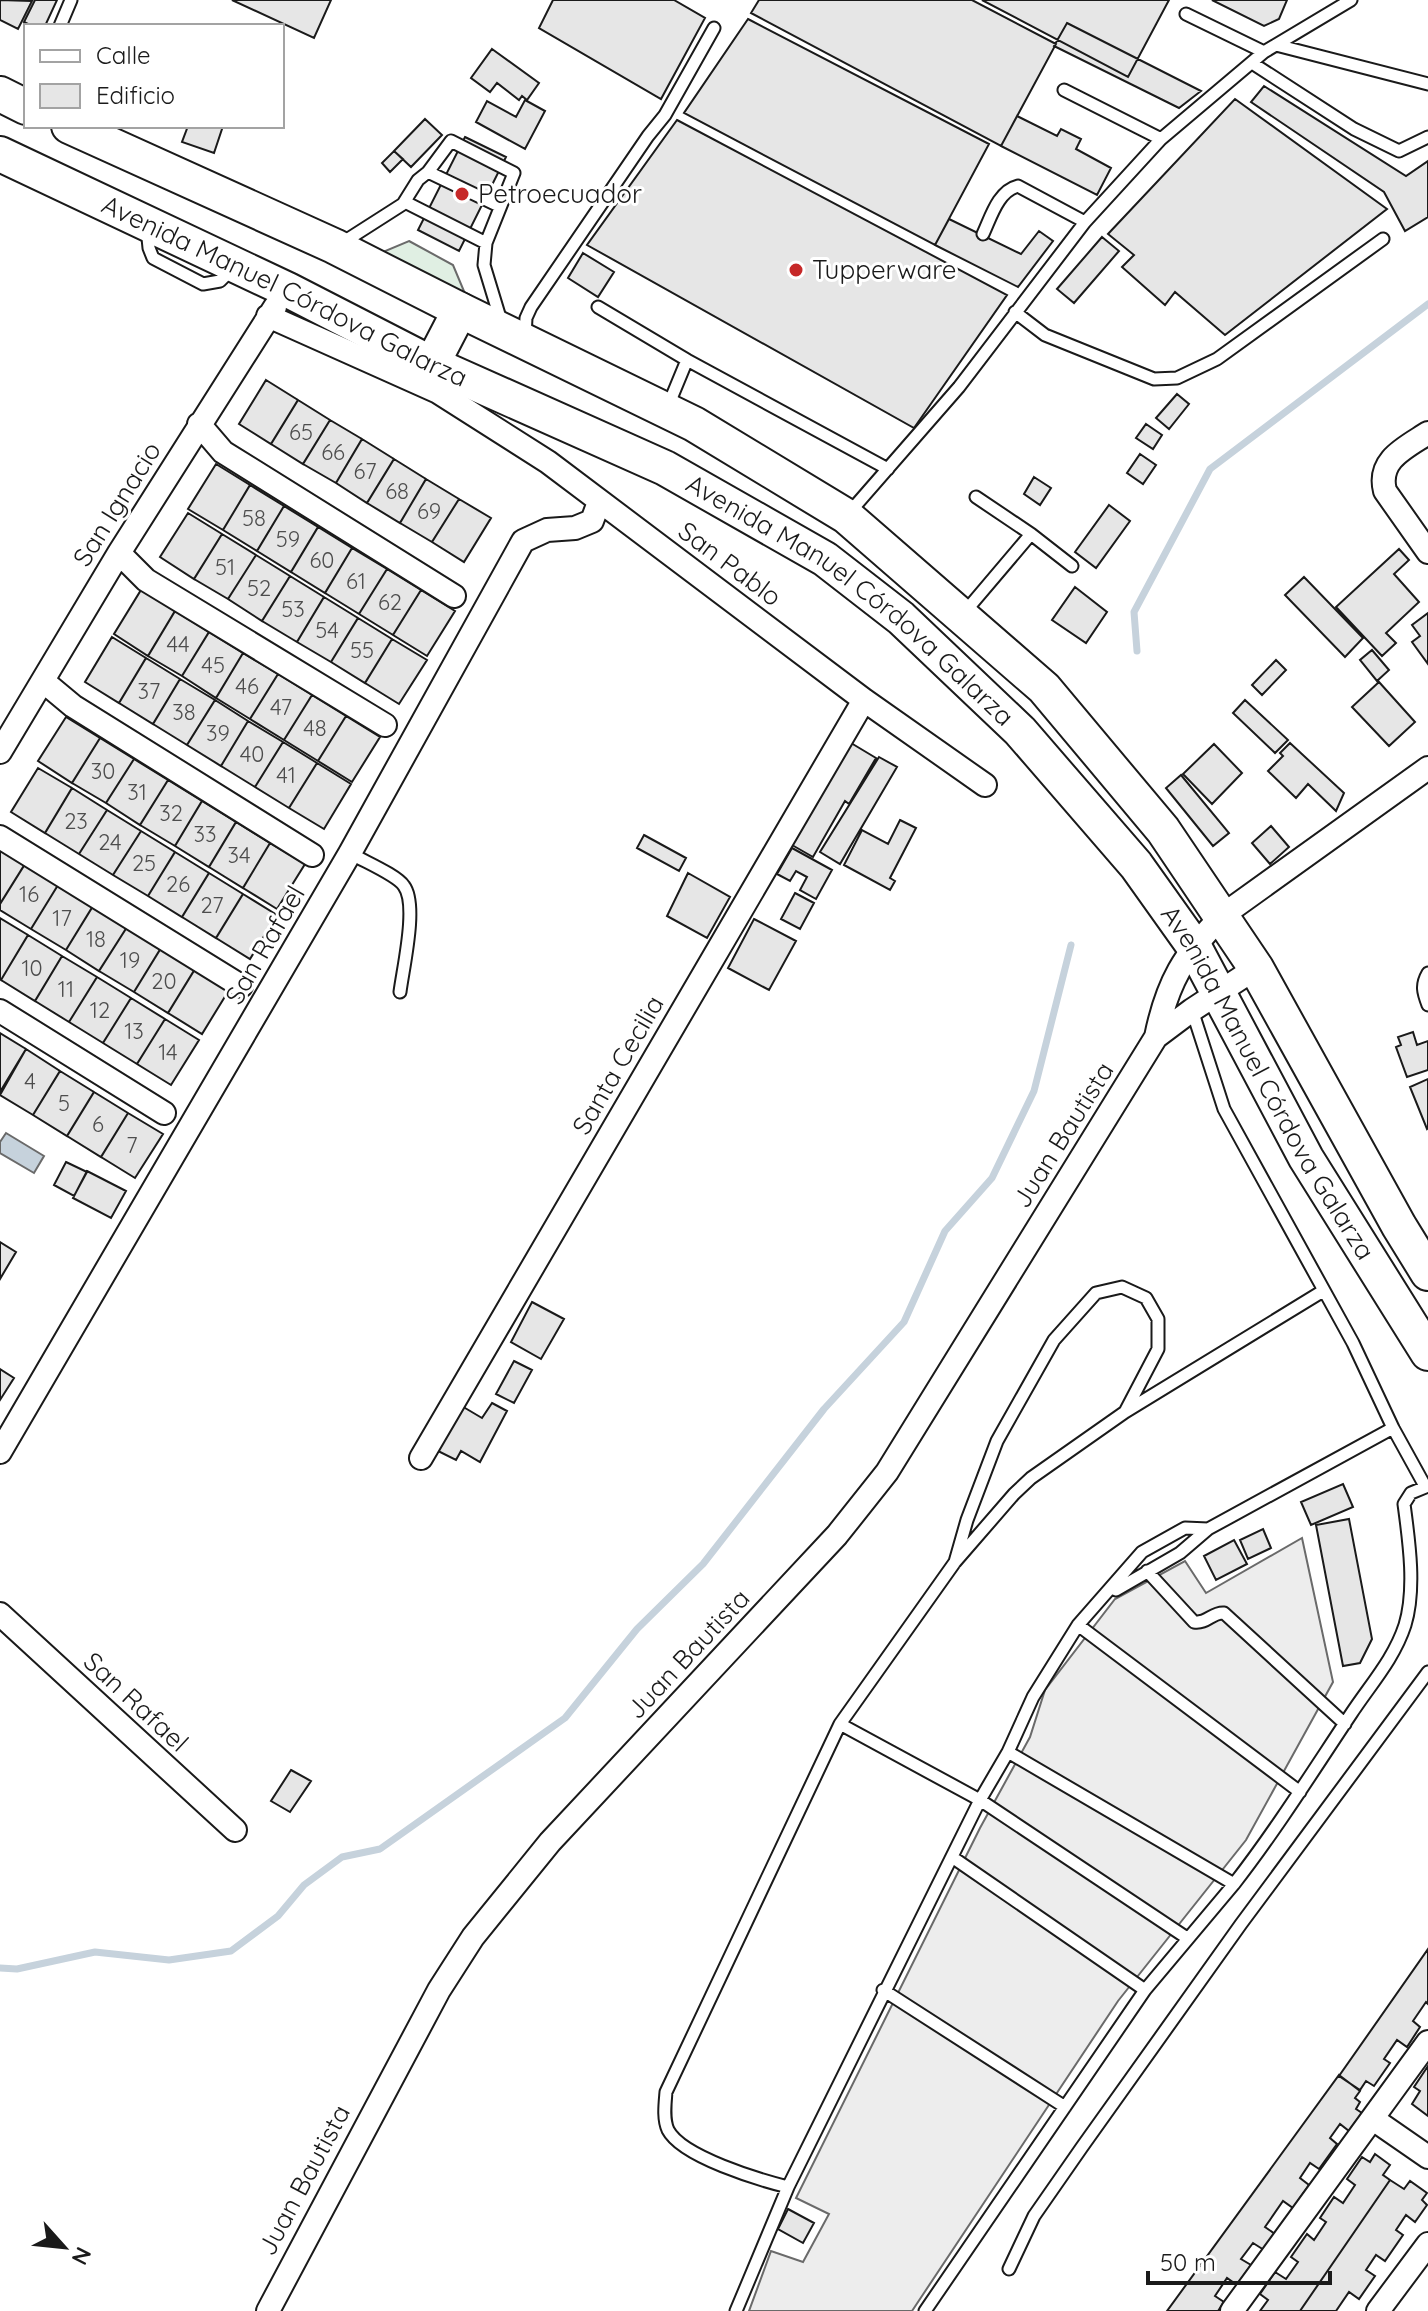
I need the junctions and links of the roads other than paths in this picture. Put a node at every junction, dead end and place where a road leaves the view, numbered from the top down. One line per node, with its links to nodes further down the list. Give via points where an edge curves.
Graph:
1 (71, 0): 4 (lane)
2 (1351, 0): 6 (lane)
3 (1186, 14): 7 (lane)
4 (61, 24)
5 (714, 28): 27 (lane, via 665,115)
6 (1276, 45): 7 (lane); 9 (lane)
7 (1264, 52): 8 (lane)
8 (1252, 63): 12 (lane, via 1354,129 1399,151); 13 (lane)
9 (1428, 84)
10 (1064, 90): 13 (lane)
11 (73, 128): 22 (main road, Avenida Manuel Córdova Galarza)
12 (1428, 137)
13 (1161, 139): 18 (lane)
14 (0, 154): 23 (main road, Avenida Manuel Córdova Galarza, via 236,266)
15 (428, 172): 16 (lane); 17 (lane); 17 (lane, via 451,141 514,173)
16 (405, 202): 21 (lane); 22 (lane)
17 (499, 206): 21 (lane)
18 (1085, 222): 19 (lane, via 1018,186 1002,196); 26 (lane)
19 (983, 234)
20 (1383, 239): 26 (lane, via 1217,359 1177,378 1154,379 1058,341)
21 (486, 243): 27 (lane, via 484,265)
22 (334, 246): 25 (main road, Avenida Manuel Córdova Galarza)
23 (278, 303): 29 (main road, Avenida Manuel Córdova Galarza); 31 (street, San Ignacio)
24 (598, 307): 28 (lane)
25 (460, 310): 27 (main road, Avenida Manuel Córdova Galarza); 29 (main road)
26 (1015, 312): 33 (lane)
27 (514, 335): 30 (main road, Avenida Manuel Córdova Galarza)
28 (687, 360): 30 (lane); 33 (lane)
29 (435, 378): 35 (street, San Pablo); 53 (main road, Avenida Manuel Córdova Galarza, via 665,468 825,559 901,618 1020,731 1136,865)
30 (667, 410): 36 (main road, Avenida Manuel Córdova Galarza)
31 (199, 424): 39 (street, San Ignacio); 41 (street, via 223,452)
32 (1428, 433): 38 (street, via 1395,454 1382,479)
33 (888, 469): 36 (lane)
34 (976, 497): 37 (lane)
35 (599, 502): 44 (street, San Pablo); 50 (street, San Rafael, via 592,521 523,541)
36 (846, 516): 42 (main road, Avenida Manuel Córdova Galarza)
37 (1031, 534): 40 (lane); 42 (lane)
38 (1428, 552)
39 (119, 553): 43 (street, San Ignacio); 45 (street, via 146,580)
40 (1072, 566)
41 (454, 596)
42 (961, 616): 52 (main road, Avenida Manuel Córdova Galarza, via 1044,688 1163,830)
43 (43, 681): 46 (street, San Ignacio); 51 (street, via 73,706)
44 (864, 700): 48 (street, San Pablo); 69 (street, Santa Cecilia)
45 (385, 725)
46 (0, 752)
47 (1427, 771): 52 (street, Juan Bautista)
48 (985, 785)
49 (0, 837): 56 (street)
50 (350, 853): 57 (lane, via 403,884 408,894); 68 (street, San Rafael)
51 (312, 855)
52 (1223, 915): 53 (street, Juan Bautista); 54 (main road, Avenida Manuel Córdova Galarza)
53 (1193, 945): 58 (main road, Avenida Manuel Córdova Galarza); 61 (street, Juan Bautista, via 1163,1006)
54 (1256, 968): 58 (street, Juan Bautista); 63 (main road, Avenida Manuel Córdova Galarza)
55 (1428, 973): 59 (lane, via 1422,991)
56 (241, 986)
57 (400, 992)
58 (1205, 1002): 61 (street, Juan Bautista); 64 (lane, via 1224,1109); 65 (main road, Avenida Manuel Córdova Galarza)
59 (1428, 1005)
60 (0, 1011): 62 (street)
61 (1156, 1037): 96 (street, Juan Bautista, via 861,1508 550,1842 473,1937 439,1990)
62 (164, 1113)
63 (1428, 1273)
64 (1323, 1291): 66 (lane); 67 (lane)
65 (1428, 1353)
66 (1125, 1412): 72 (lane, via 1031,1478); 72 (lane, via 1158,1349 1158,1319 1146,1298 1122,1287 1096,1293 1054,1340 997,1441)
67 (1393, 1428): 70 (lane); 71 (lane)
68 (0, 1452)
69 (421, 1458)
70 (1427, 1486): 79 (lane, via 1411,1493 1404,1504 1410,1595 1405,1625 1387,1665)
71 (1208, 1529): 73 (lane); 74 (lane, via 1185,1528 1158,1541)
72 (955, 1562): 78 (lane)
73 (1147, 1571): 74 (lane); 79 (lane, via 1194,1622 1224,1613)
74 (1107, 1595): 76 (lane)
75 (0, 1614): 83 (street, San Rafael)
76 (1078, 1625): 80 (lane, via 1033,1697); 81 (lane)
77 (1428, 1672): 95 (lane, via 1074,2159 1034,2216)
78 (840, 1724): 82 (lane); 93 (lane, via 666,2092 664,2109 668,2131 681,2143 749,2177)
79 (1345, 1724): 81 (lane)
80 (1008, 1752): 82 (lane); 85 (lane)
81 (1300, 1792): 85 (lane)
82 (980, 1800): 84 (lane); 86 (lane)
83 (235, 1830)
84 (952, 1857): 87 (lane); 88 (lane)
85 (1234, 1884): 86 (lane)
86 (1187, 1938): 88 (lane)
87 (883, 1990): 90 (lane); 93 (lane)
88 (1145, 1990): 90 (lane)
89 (1428, 2042): 91 (street)
90 (1065, 2107): 98 (lane)
91 (1373, 2119): 92 (street); 99 (street)
92 (1428, 2157)
93 (788, 2187): 97 (lane)
94 (1428, 2244): 100 (street)
95 (1009, 2269)
96 (268, 2311)
97 (736, 2311)
98 (925, 2311)
99 (1232, 2311)
100 (1378, 2311)

